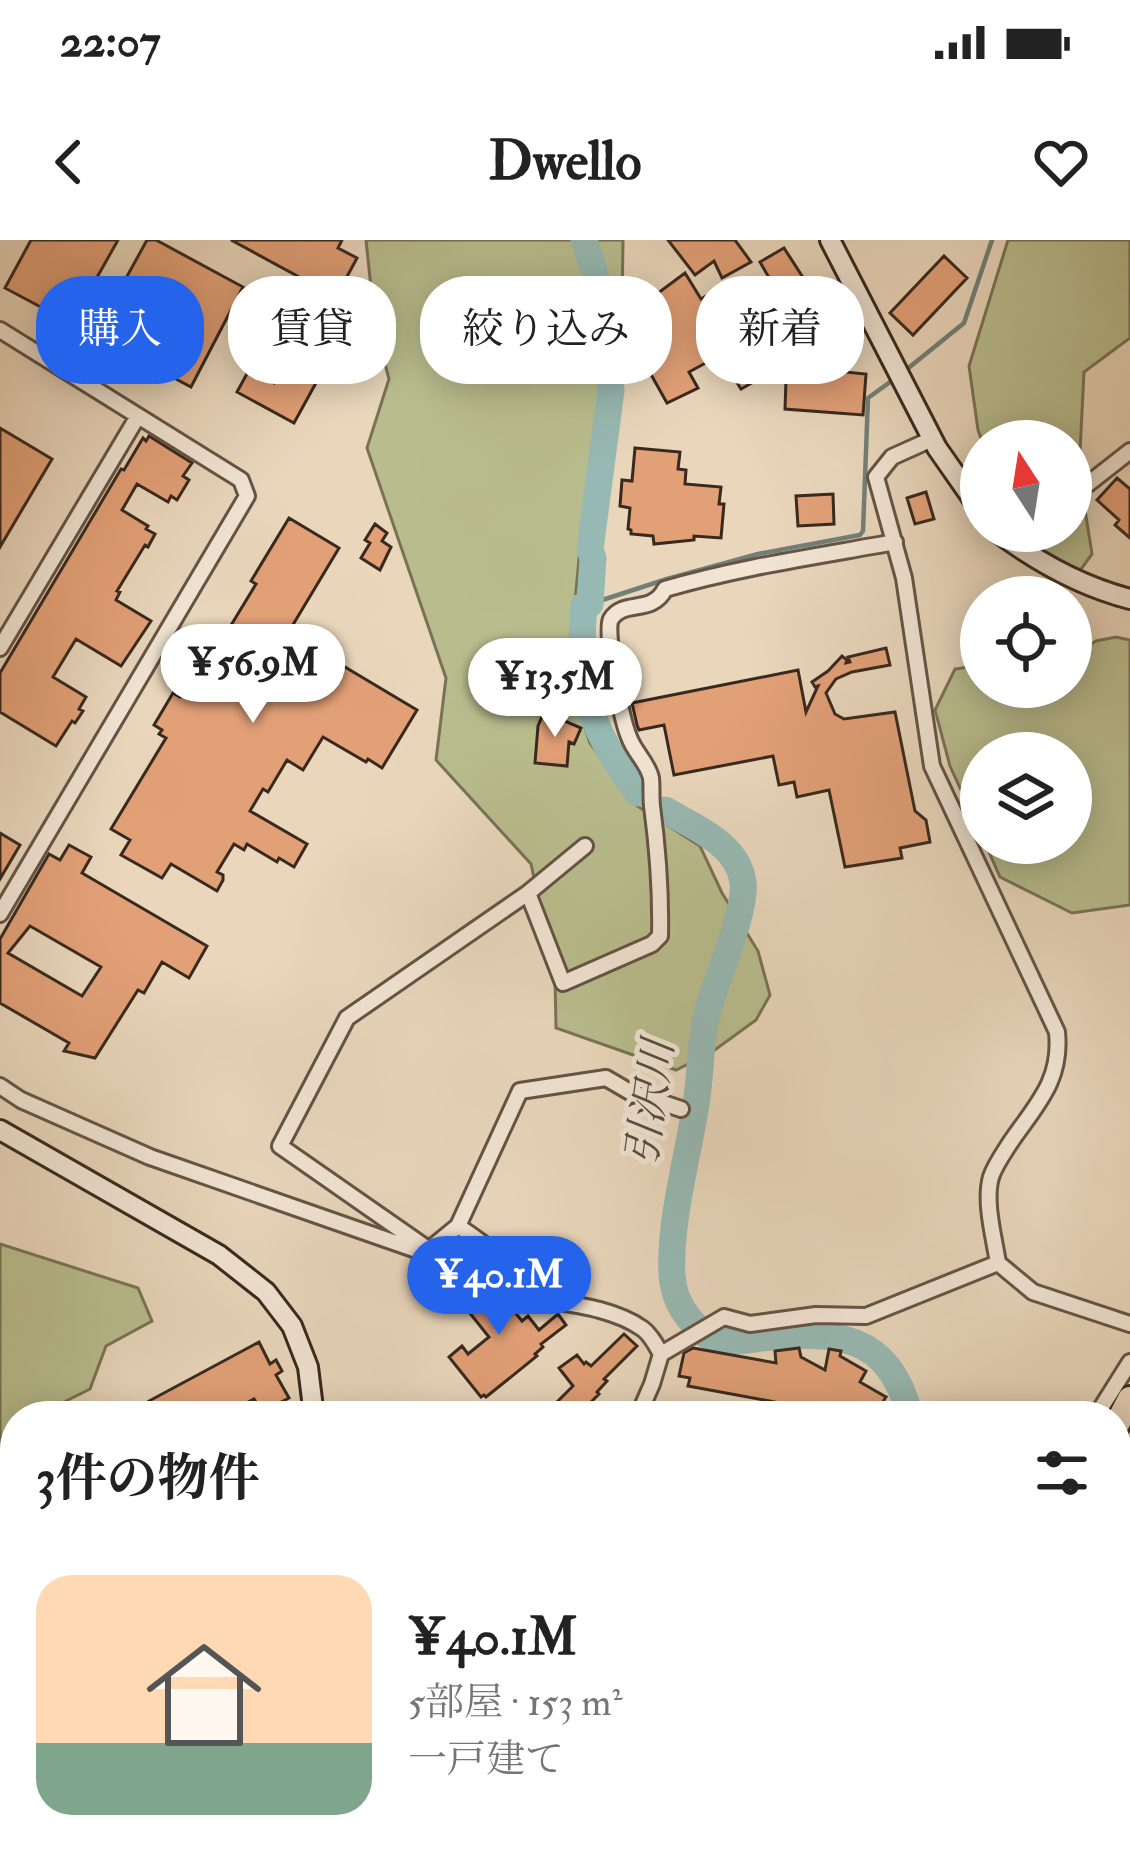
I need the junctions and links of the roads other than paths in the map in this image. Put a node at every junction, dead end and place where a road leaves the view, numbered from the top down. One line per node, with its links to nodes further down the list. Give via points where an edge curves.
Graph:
1 (830, 240): 4 (street)
2 (0, 330): 3 (street)
3 (138, 416): 11 (street); 14 (street, via 241,480 248,496)
4 (932, 439): 7 (street); 8 (street, via 892,457 876,477)
5 (1130, 451): 6 (street)
6 (1092, 479)
7 (960, 480)
8 (895, 542): 13 (street, via 700,579 614,615 607,633 626,731 652,781 660,936 563,983); 20 (street, via 932,766 1058,1033 1054,1077 991,1177)
9 (1026, 552): 10 (street)
10 (1130, 599)
11 (0, 648)
12 (585, 846): 13 (street)
13 (528, 893): 19 (street, via 347,1018 280,1146)
14 (0, 914)
15 (0, 1087): 19 (street, via 151,1157)
16 (681, 1109): 18 (street, via 606,1078 520,1090)
17 (0, 1130): 24 (street, via 220,1255 266,1292 292,1326)
18 (458, 1226): 19 (street); 22 (street, via 514,1268 536,1298 627,1321 647,1331)
19 (430, 1250)
20 (998, 1263): 21 (street, via 1033,1292); 22 (street, via 866,1316 750,1324 724,1317)
21 (1130, 1324)
22 (661, 1354): 25 (street)
23 (1130, 1362): 26 (street)
24 (312, 1401)
25 (645, 1401)
26 (1105, 1401)

